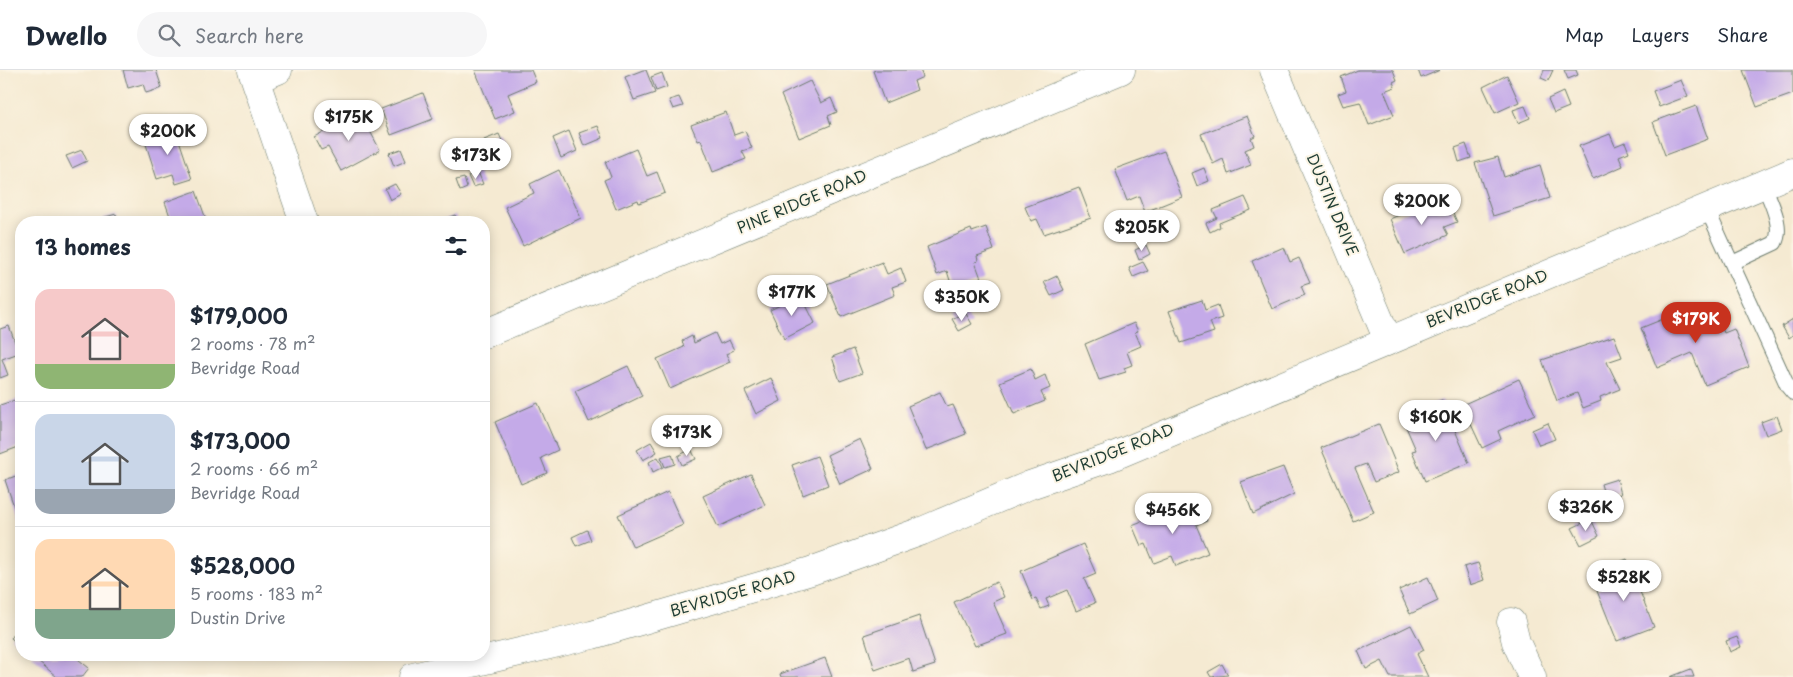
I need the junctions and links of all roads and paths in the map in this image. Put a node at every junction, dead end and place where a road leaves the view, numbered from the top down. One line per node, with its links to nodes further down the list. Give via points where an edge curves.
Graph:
1 (1121, 70): 9 (street, PINE RIDGE ROAD)
2 (1274, 70): 10 (street, DUSTIN DRIVE)
3 (262, 73): 7 (street)
4 (1793, 172): 5 (street, BEVRIDGE ROAD)
5 (1764, 185): 6 (street, BEVRIDGE ROAD); 8 (lane, via 1779,237 1776,243)
6 (1707, 209): 8 (lane); 10 (street, BEVRIDGE ROAD)
7 (302, 216)
8 (1732, 263): 11 (lane)
9 (490, 332)
10 (1388, 340): 13 (street, BEVRIDGE ROAD, via 1109,458 1030,485 922,531 811,571 592,635)
11 (1793, 393)
12 (1511, 622): 16 (street)
13 (490, 660)
14 (487, 661): 15 (street, BEVRIDGE ROAD)
15 (430, 675)
16 (1532, 677)

